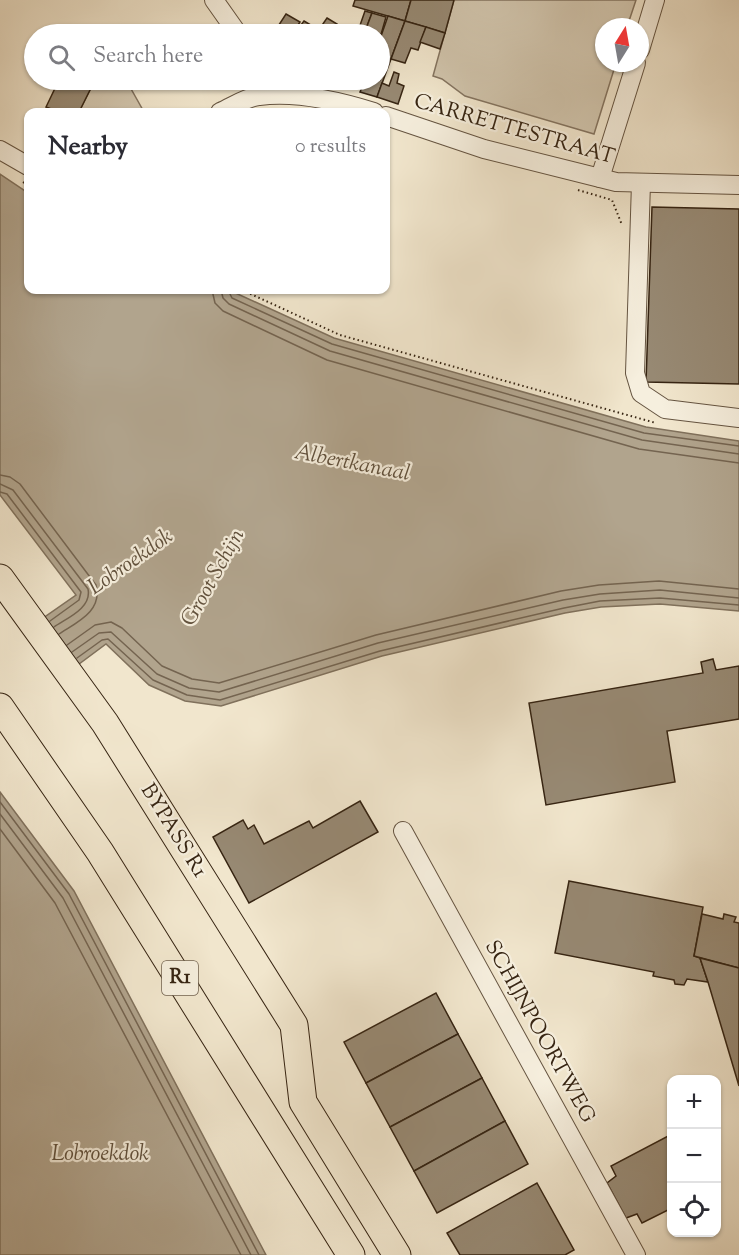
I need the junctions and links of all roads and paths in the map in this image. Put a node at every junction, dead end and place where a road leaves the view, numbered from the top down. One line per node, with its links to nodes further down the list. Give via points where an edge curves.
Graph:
1 (214, 0): 4 (street)
2 (655, 0): 3 (street)
3 (649, 20)
4 (231, 24)
5 (633, 72): 13 (street)
6 (254, 99): 7 (street); 8 (street, via 311,95 320,101)
7 (230, 108)
8 (354, 108)
9 (390, 117): 13 (street, CARRETTESTRAAT, via 484,149)
10 (0, 149): 11 (street); 12 (street)
11 (24, 152)
12 (24, 163)
13 (600, 178): 14 (street, CARRETTESTRAAT)
14 (641, 183): 15 (street, CARRETTESTRAAT); 20 (street, via 635,374 641,393 665,409)
15 (739, 184)
16 (578, 190): 17 (path, via 612,200)
17 (625, 233)
18 (251, 294): 19 (path, via 340,335 648,421)
19 (642, 413)
20 (739, 418)
21 (0, 578): 25 (highway, BYPASS R1, via 105,723 294,1025 303,1102)
22 (0, 707): 24 (highway, R1, via 100,852)
23 (403, 831): 26 (street, SCHIJNPOORTWEG)
24 (351, 1255)
25 (397, 1255)
26 (636, 1255)

